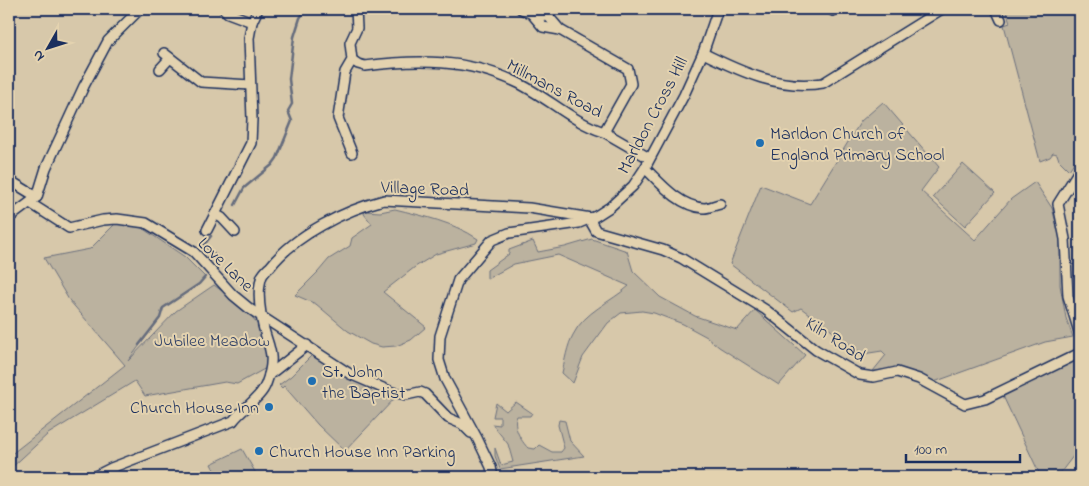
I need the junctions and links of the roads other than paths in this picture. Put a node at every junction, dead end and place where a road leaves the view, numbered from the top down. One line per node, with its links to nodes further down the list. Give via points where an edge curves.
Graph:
1 (140, 9): 21 (street, via 108,41 84,86)
2 (224, 9): 10 (street)
3 (258, 9): 10 (street)
4 (356, 9): 12 (street, via 358,28 350,43)
5 (521, 9): 15 (street, via 549,17 560,30 628,69 631,84)
6 (718, 9): 11 (street, Marldon Cross Hill)
7 (942, 9): 11 (street, via 824,83 802,85 757,78)
8 (996, 9): 9 (street)
9 (1002, 20)
10 (252, 22): 14 (street)
11 (703, 53): 17 (street, Marldon Cross Hill)
12 (352, 60): 15 (street, Millmans Road, via 365,66 421,61 483,70 517,82); 16 (street, via 345,72 338,118)
13 (160, 69): 14 (street, via 167,56 201,82)
14 (250, 85): 23 (street, via 250,143)
15 (604, 132): 17 (street, Millmans Road)
16 (352, 153)
17 (649, 158): 18 (street, Marldon Cross Hill)
18 (645, 168): 22 (street, via 693,206 706,208); 25 (street, Marldon Cross Hill, via 633,186 610,207)
19 (1080, 169): 29 (street, via 1058,204 1065,239 1068,296)
20 (9, 180): 21 (street, Love Lane)
21 (34, 200): 24 (street); 28 (street, Love Lane, via 69,228 117,219 146,223 194,252 232,295)
22 (720, 204)
23 (215, 214): 26 (street); 27 (street)
24 (9, 218)
25 (591, 218): 28 (street, Village Road, via 529,208 384,200 366,204 332,220 278,256 262,276 259,294); 31 (street, Kiln Road, via 596,231 681,258 766,310 816,350 860,375 874,377 897,372 919,379 965,404 985,399); 33 (street, Marldon Cross Hill, via 579,223 509,233 492,240 458,280 440,336 439,360 444,379)
26 (207, 230)
27 (234, 232)
28 (261, 316): 30 (street, Love Lane); 32 (street, Village Road, via 271,348)
29 (1080, 335)
30 (307, 346): 32 (street); 33 (street, Love Lane, via 350,374 381,388 406,395 425,394 448,418 462,424)
31 (1080, 353)
32 (269, 375): 34 (street, via 263,391 233,421)
33 (478, 438): 35 (street, Marldon Cross Hill)
34 (94, 477)
35 (494, 477)

